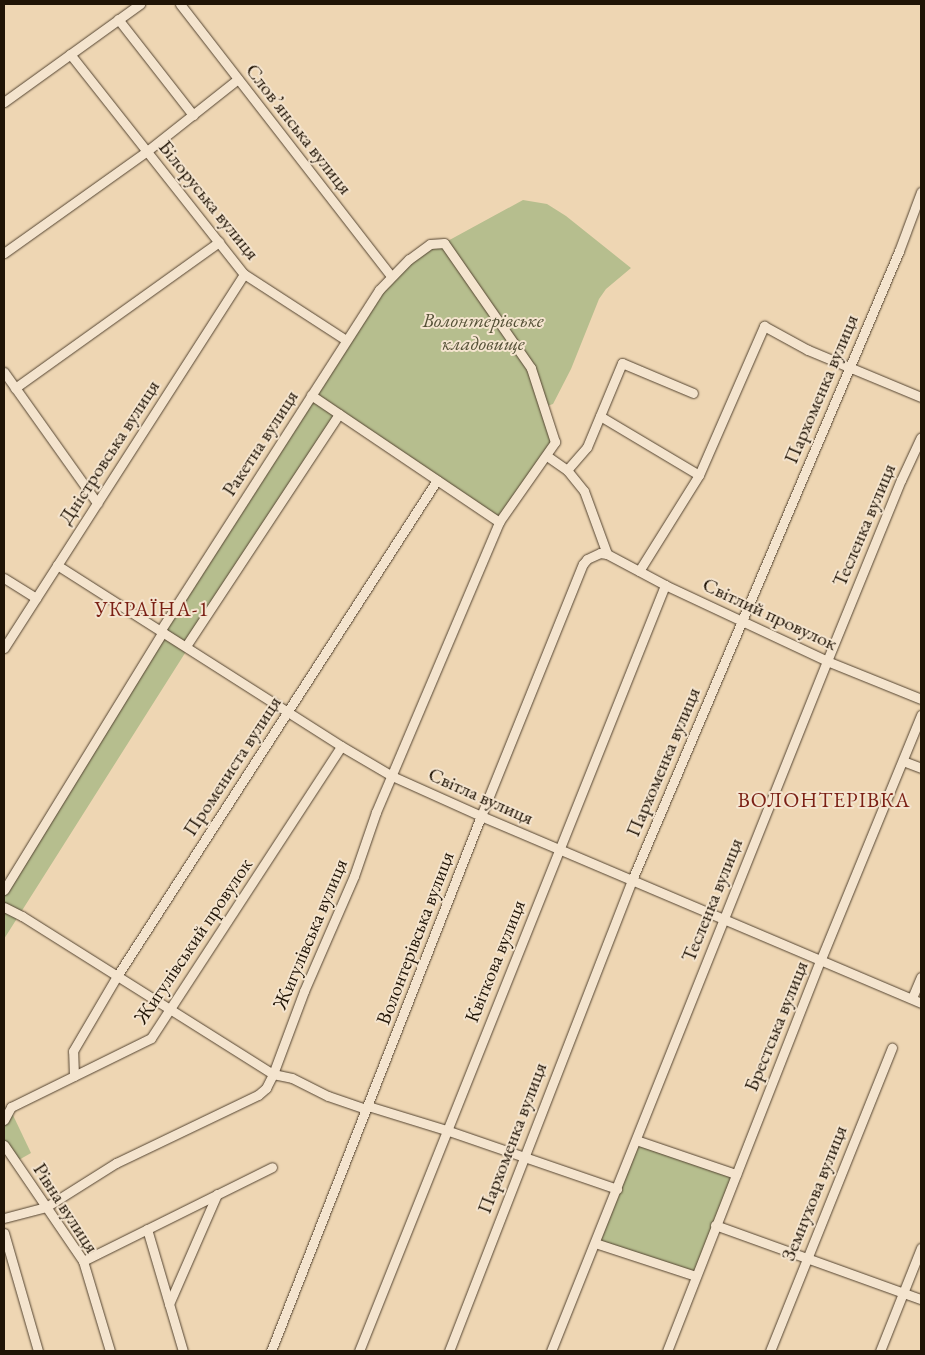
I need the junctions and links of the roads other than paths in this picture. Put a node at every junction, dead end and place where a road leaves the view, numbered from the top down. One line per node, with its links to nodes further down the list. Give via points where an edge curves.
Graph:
1 (140, 4): 3 (street)
2 (180, 4): 5 (street, Слов’янська вулиця)
3 (118, 19): 4 (street); 7 (street)
4 (70, 54): 6 (street); 8 (street, Білоруська вулиця)
5 (238, 79): 7 (street); 13 (street, Слов’янська вулиця)
6 (4, 102)
7 (193, 115): 8 (street)
8 (147, 151): 10 (street, Білоруська вулиця); 11 (street)
9 (921, 192): 15 (street, Пархоменка вулиця)
10 (219, 242): 12 (street, Білоруська вулиця); 17 (street)
11 (4, 253)
12 (244, 274): 14 (street, Білоруська вулиця); 28 (street, Дністровська вулиця)
13 (391, 276): 14 (street, Ракетна вулиця); 24 (street, Ракетна вулиця, via 430,244 444,243 531,368 555,437 554,447)
14 (346, 340): 19 (street, Ракетна вулиця)
15 (849, 367): 20 (street); 26 (street, via 808,350 764,326); 36 (street, Пархоменка вулиця)
16 (4, 372): 17 (street)
17 (15, 388): 28 (street)
18 (693, 393): 22 (street, via 622,363)
19 (311, 395): 21 (street); 37 (street, Ракетна вулиця)
20 (921, 397)
21 (339, 414): 27 (street); 38 (street)
22 (600, 416): 25 (street, via 587,447); 26 (street)
23 (921, 437): 40 (street, Тесленка вулиця)
24 (547, 456): 25 (street); 29 (street, Жигулівська вулиця)
25 (567, 470): 30 (street, via 588,498)
26 (699, 475): 32 (street)
27 (437, 480): 29 (street); 42 (street, Промениста вулиця)
28 (97, 503): 31 (street, Дністровська вулиця)
29 (499, 522): 47 (street, Жигулівська вулиця)
30 (607, 554): 32 (street, Світлий провулок); 48 (street, Волонтерівська вулиця, via 593,554 583,564)
31 (57, 565): 35 (street, Дністровська вулиця); 37 (street, Світла вулиця)
32 (639, 571): 34 (street, Світлий провулок)
33 (4, 578): 35 (street)
34 (665, 585): 36 (street, Світлий провулок); 49 (street, Квіткова вулиця)
35 (36, 598): 39 (street, Дністровська вулиця)
36 (742, 621): 40 (street, Світлий провулок); 50 (street, Пархоменка вулиця)
37 (162, 631): 38 (street, Світла вулиця); 51 (street, Ракетна вулиця)
38 (186, 646): 42 (street, Світла вулиця)
39 (4, 648)
40 (827, 661): 41 (street, Світлий провулок); 53 (street, Тесленка вулиця)
41 (921, 699)
42 (288, 712): 44 (street, Світла вулиця); 55 (street, Промениста вулиця)
43 (921, 715): 45 (street, Брестська вулиця)
44 (341, 746): 47 (street, Світла вулиця); 59 (street, Жигулівський провулок)
45 (902, 760): 46 (street); 54 (street, Брестська вулиця)
46 (921, 768)
47 (392, 776): 48 (street, Світла вулиця); 61 (street, Жигулівська вулиця)
48 (481, 816): 49 (street, Світла вулиця); 63 (street, Волонтерівська вулиця)
49 (558, 848): 50 (street, Світла вулиця); 65 (street, Квіткова вулиця)
50 (632, 880): 53 (street, Світла вулиця); 68 (street, Пархоменка вулиця)
51 (4, 890)
52 (4, 907): 55 (street)
53 (724, 918): 54 (street, Світла вулиця); 66 (street, Тесленка вулиця)
54 (821, 959): 57 (street, Світла вулиця); 70 (street, Брестська вулиця)
55 (117, 976): 59 (street); 62 (street, Промениста вулиця, via 73,1051)
56 (921, 977): 57 (street)
57 (912, 998): 58 (street, Світла вулиця)
58 (921, 1002)
59 (171, 1010): 61 (street); 62 (street, Жигулівський провулок, via 151,1038)
60 (892, 1048): 80 (street, Земнухова вулиця)
61 (272, 1074): 63 (street, via 292,1078 328,1096); 73 (street, Жигулівська вулиця, via 266,1088 258,1095 116,1163)
62 (74, 1076): 64 (street, Жигулівський провулок, via 11,1107)
63 (367, 1107): 65 (street); 89 (street, Волонтерівська вулиця)
64 (4, 1120)
65 (446, 1130): 68 (street); 90 (street, Квіткова вулиця)
66 (636, 1140): 70 (street); 71 (street, Тесленка вулиця)
67 (4, 1145): 73 (street, Рівна вулиця)
68 (523, 1156): 71 (street); 91 (street, Пархоменка вулиця)
69 (272, 1167): 72 (street)
70 (736, 1174): 75 (street, Брестська вулиця)
71 (617, 1189): 78 (street, Тесленка вулиця)
72 (217, 1194): 76 (street); 85 (street)
73 (46, 1207): 74 (street, Жигулівська вулиця); 81 (street, Рівна вулиця)
74 (4, 1218)
75 (715, 1225): 80 (street); 82 (street, Брестська вулиця)
76 (147, 1229): 81 (street); 85 (street)
77 (4, 1233): 86 (street)
78 (595, 1243): 82 (street); 92 (street, Тесленка вулиця)
79 (921, 1248): 83 (street)
80 (807, 1258): 83 (street); 94 (street, Земнухова вулиця)
81 (83, 1261): 87 (street, Рівна вулиця)
82 (696, 1276): 93 (street, Брестська вулиця)
83 (904, 1293): 84 (street); 95 (street)
84 (921, 1299)
85 (169, 1304): 88 (street)
86 (38, 1351)
87 (110, 1351)
88 (183, 1351)
89 (271, 1351)
90 (359, 1351)
91 (449, 1351)
92 (551, 1351)
93 (667, 1351)
94 (770, 1351)
95 (880, 1351)

